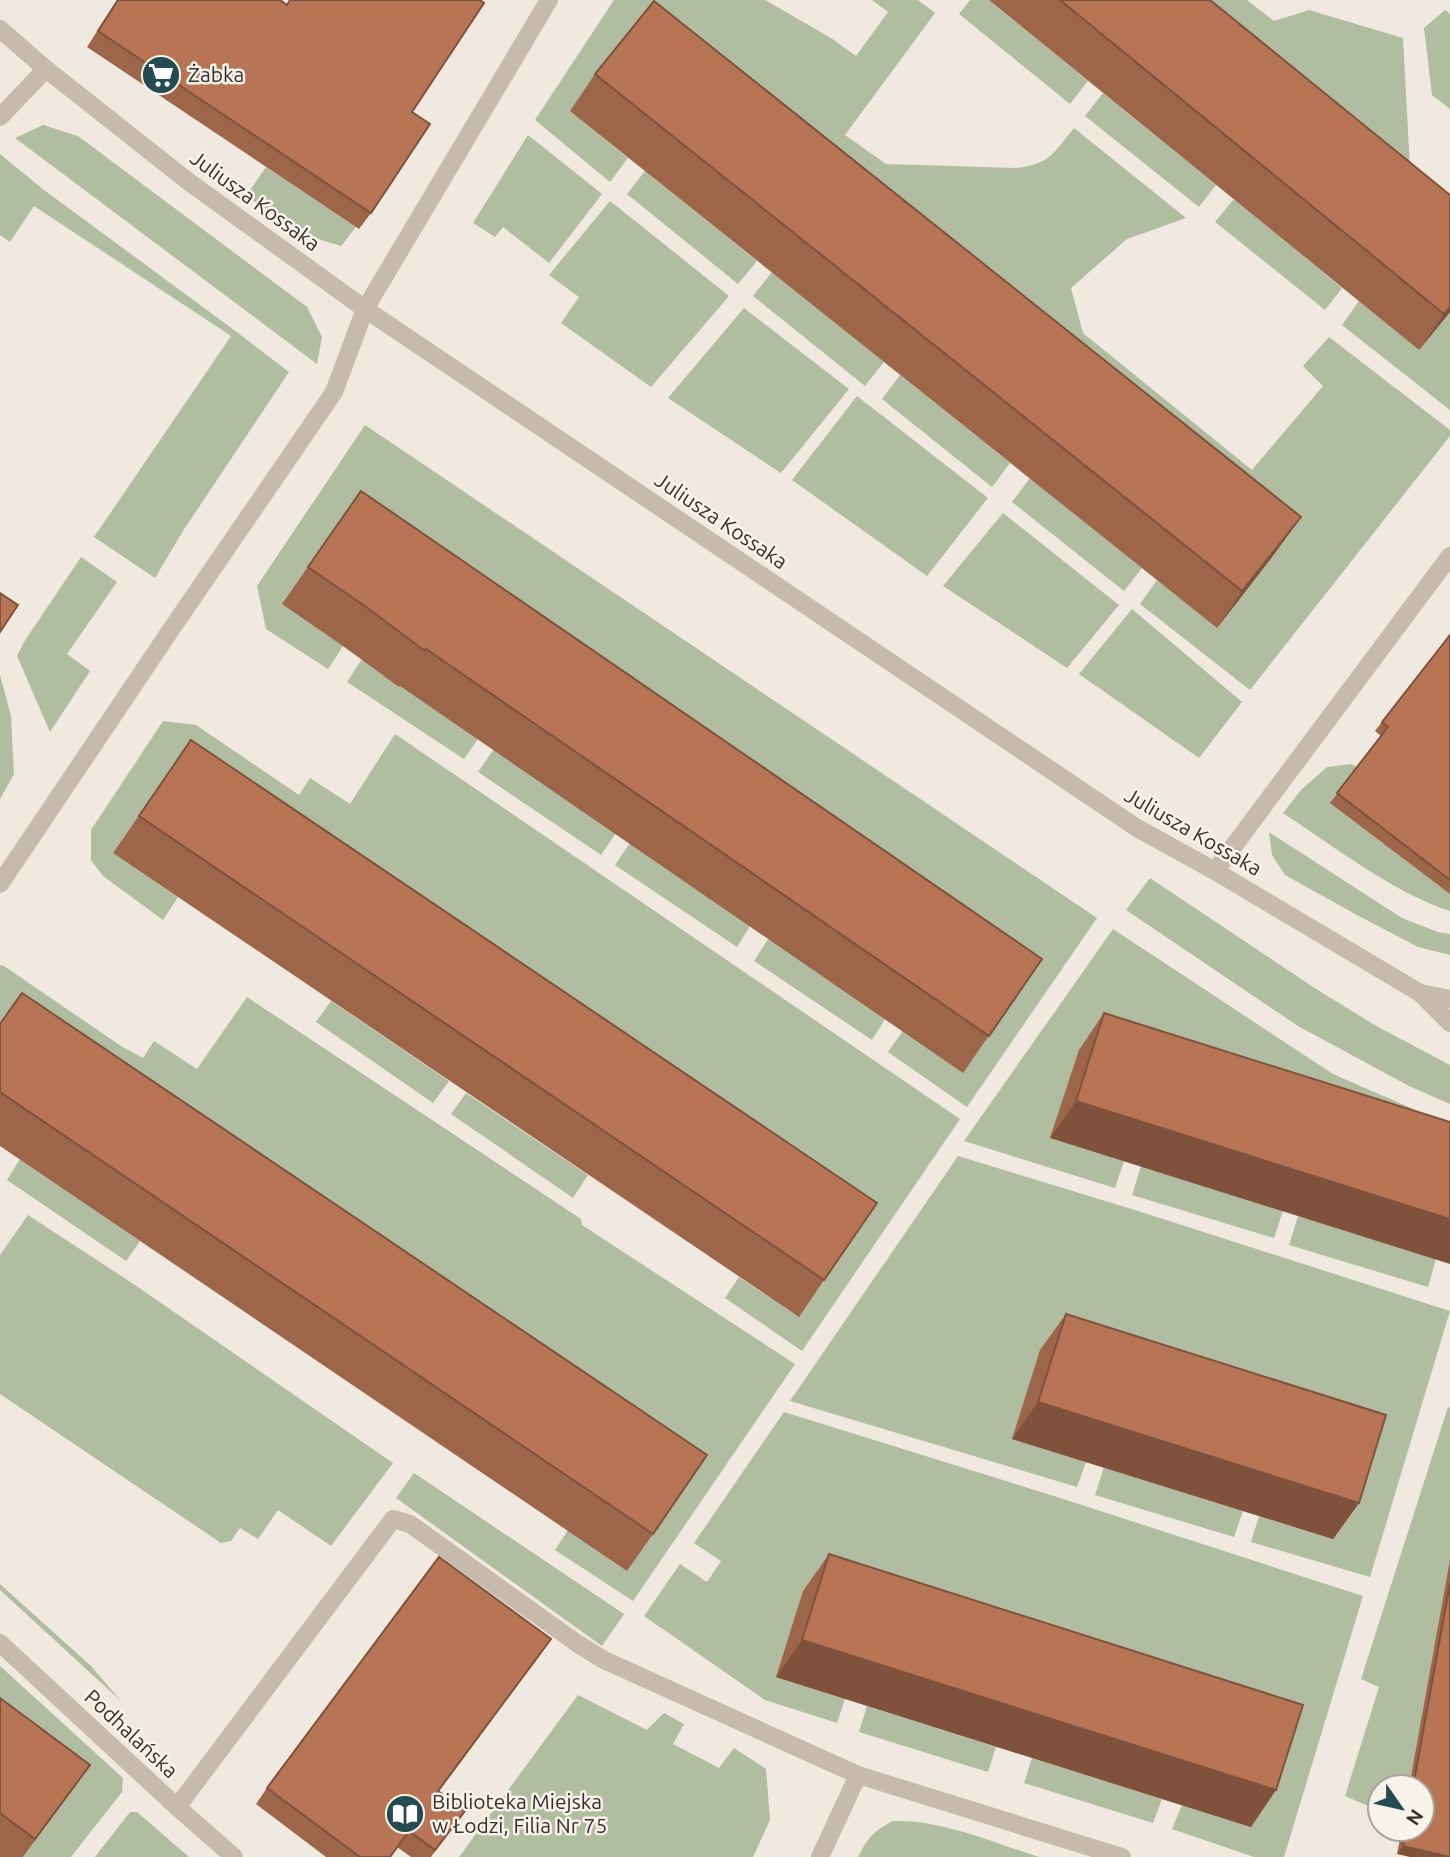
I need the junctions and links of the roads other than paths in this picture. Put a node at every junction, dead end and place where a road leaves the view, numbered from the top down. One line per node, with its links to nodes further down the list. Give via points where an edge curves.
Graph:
1 (549, 0): 5 (street)
2 (0, 29): 3 (street, Juliusza Kossaka)
3 (46, 69): 4 (street); 5 (street, Juliusza Kossaka, via 189,182)
4 (0, 117)
5 (365, 309): 7 (street, Juliusza Kossaka, via 1138,828); 8 (street, via 334,392)
6 (1450, 556): 7 (street)
7 (1215, 871): 9 (street, Juliusza Kossaka)
8 (0, 884)
9 (1420, 993): 10 (street, Juliusza Kossaka); 11 (street)
10 (1450, 999)
11 (1450, 1023)
12 (0, 1643): 14 (street, Podhalańska)
13 (858, 1775): 14 (street, via 604,1660 410,1524 393,1520); 16 (street); 17 (street)
14 (177, 1807): 15 (street, Podhalańska)
15 (234, 1857)
16 (820, 1857)
17 (1122, 1857)

